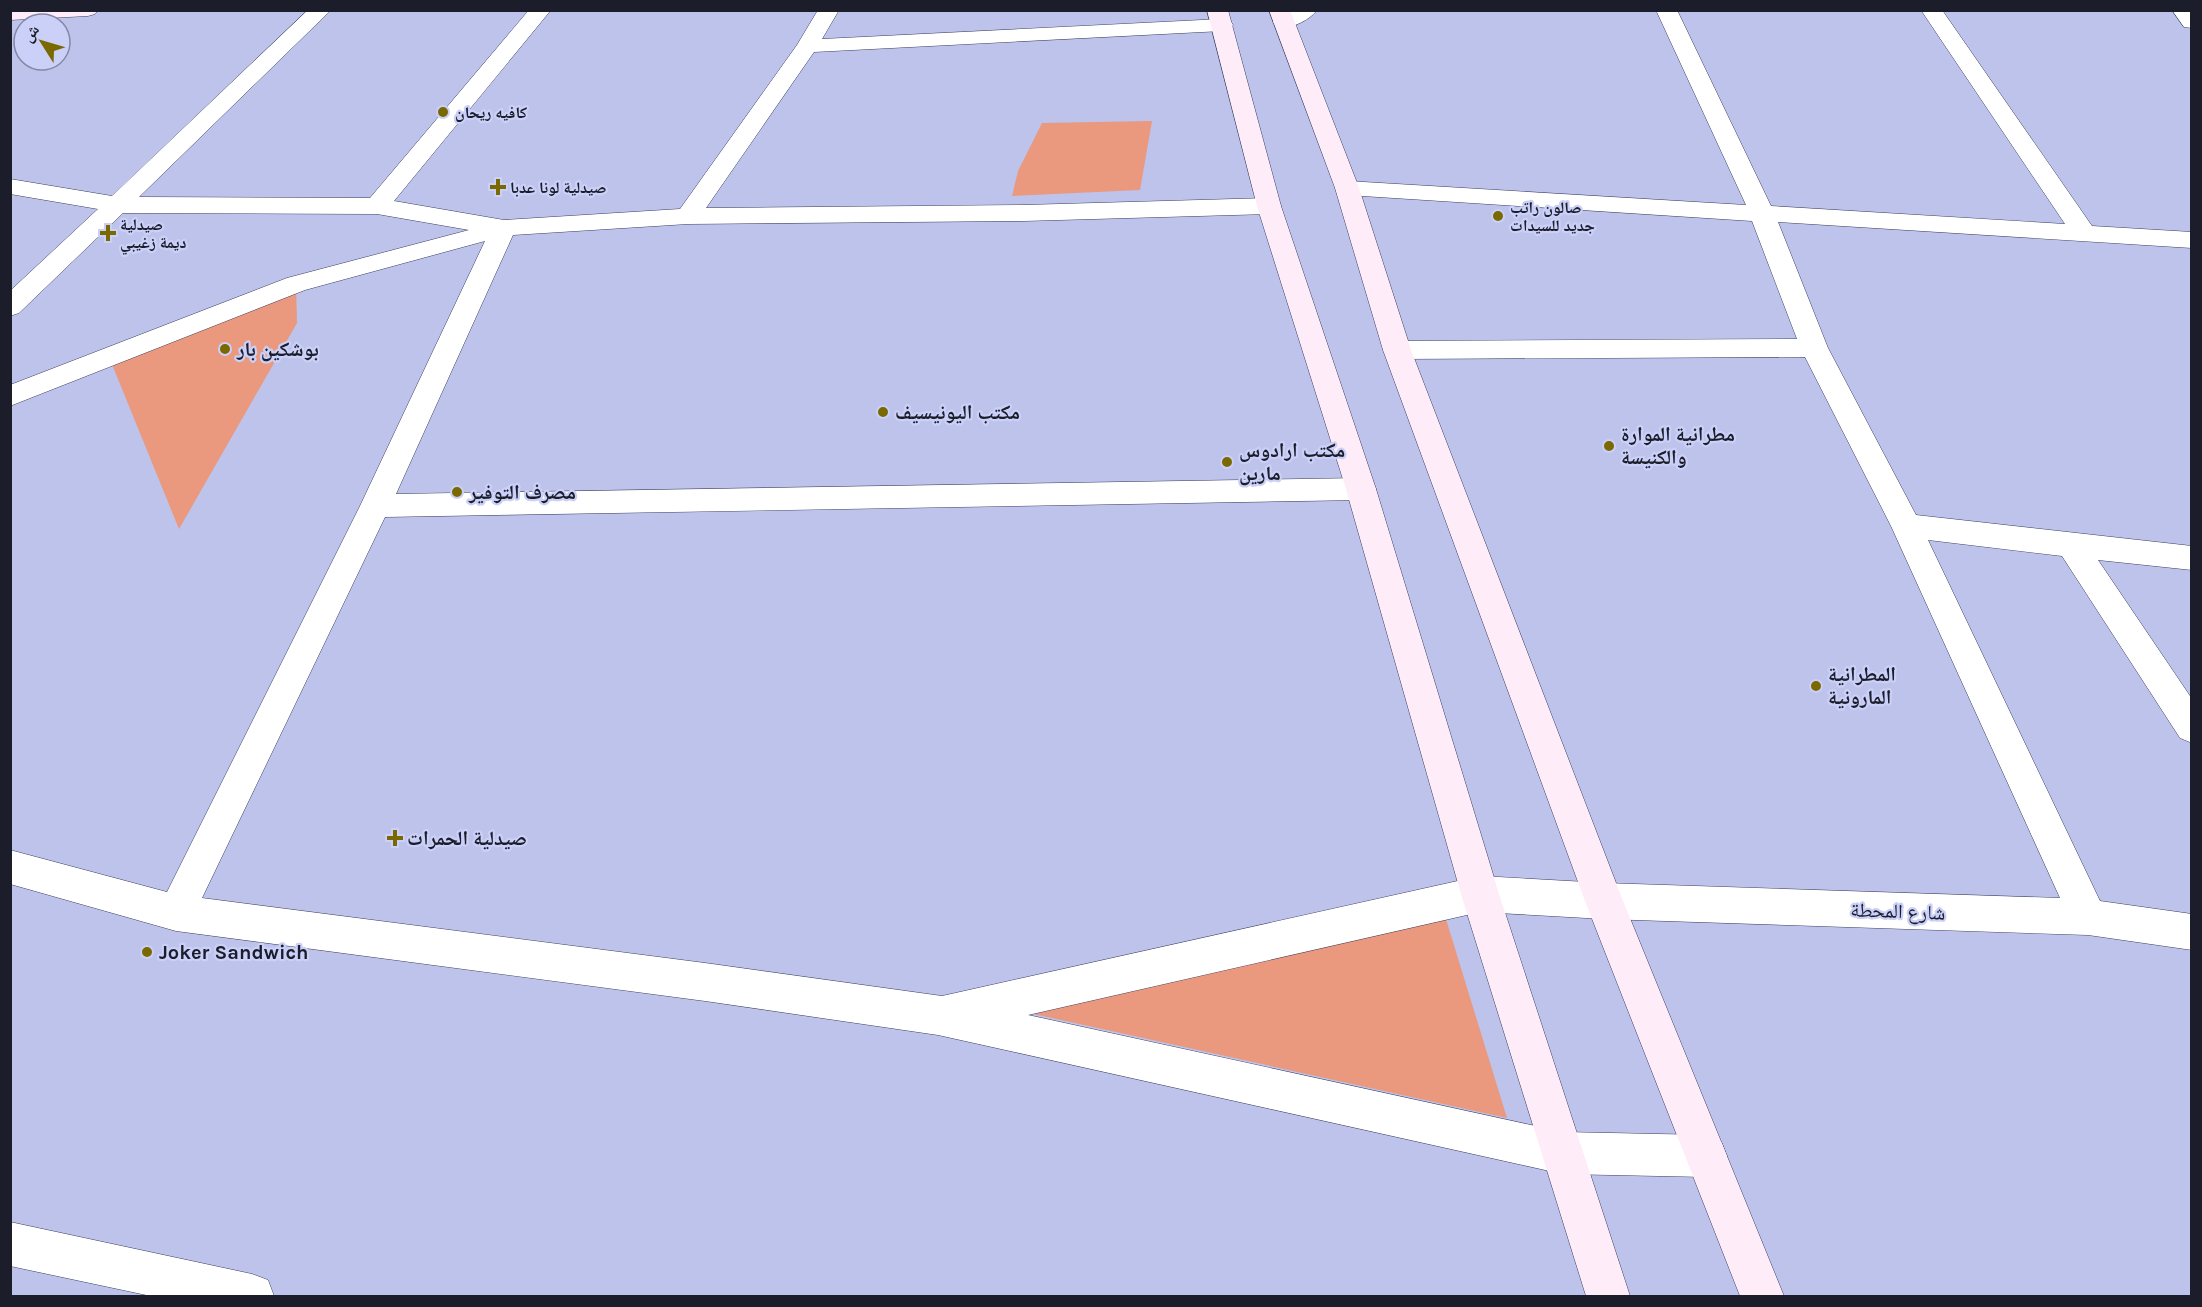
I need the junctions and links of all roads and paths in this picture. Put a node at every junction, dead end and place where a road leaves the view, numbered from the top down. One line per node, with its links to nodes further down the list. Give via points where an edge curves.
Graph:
1 (88, 10): 8 (main road)
2 (321, 10): 15 (street)
3 (541, 10): 16 (street)
4 (829, 10): 12 (street)
5 (1666, 10): 18 (street)
6 (1931, 10): 21 (street)
7 (2182, 10): 11 (street)
8 (10, 14)
9 (1290, 14): 14 (main road)
10 (1219, 18): 12 (street); 17 (main road)
11 (2192, 22)
12 (807, 46): 19 (street)
13 (10, 186): 15 (street)
14 (1347, 188): 18 (street); 25 (main road)
15 (120, 205): 16 (street); 23 (street)
16 (378, 206): 20 (street)
17 (1269, 206): 19 (street); 27 (main road)
18 (1761, 211): 21 (street); 24 (street)
19 (688, 216): 20 (street)
20 (504, 228): 26 (street, via 297,284); 28 (street)
21 (2083, 232): 22 (street)
22 (2192, 240)
23 (10, 307)
24 (1814, 348): 25 (street); 29 (street)
25 (1397, 350): 35 (main road)
26 (10, 396)
27 (1361, 489): 28 (street); 34 (main road)
28 (375, 506): 36 (street)
29 (1906, 526): 30 (street); 37 (street)
30 (2072, 545): 31 (street); 32 (street)
31 (2192, 558)
32 (2192, 729)
33 (10, 867): 36 (street)
34 (1480, 894): 35 (street, شارع المحطة); 39 (street, شارع المحطة); 40 (main road)
35 (1604, 901): 37 (street, شارع المحطة); 41 (main road)
36 (176, 913): 39 (street)
37 (2088, 917): 38 (street, شارع المحطة)
38 (2192, 932)
39 (938, 1015): 40 (street)
40 (1563, 1154): 41 (street); 44 (main road)
41 (1706, 1156): 45 (main road)
42 (10, 1244): 43 (street)
43 (252, 1296)
44 (1608, 1296)
45 (1762, 1296)

